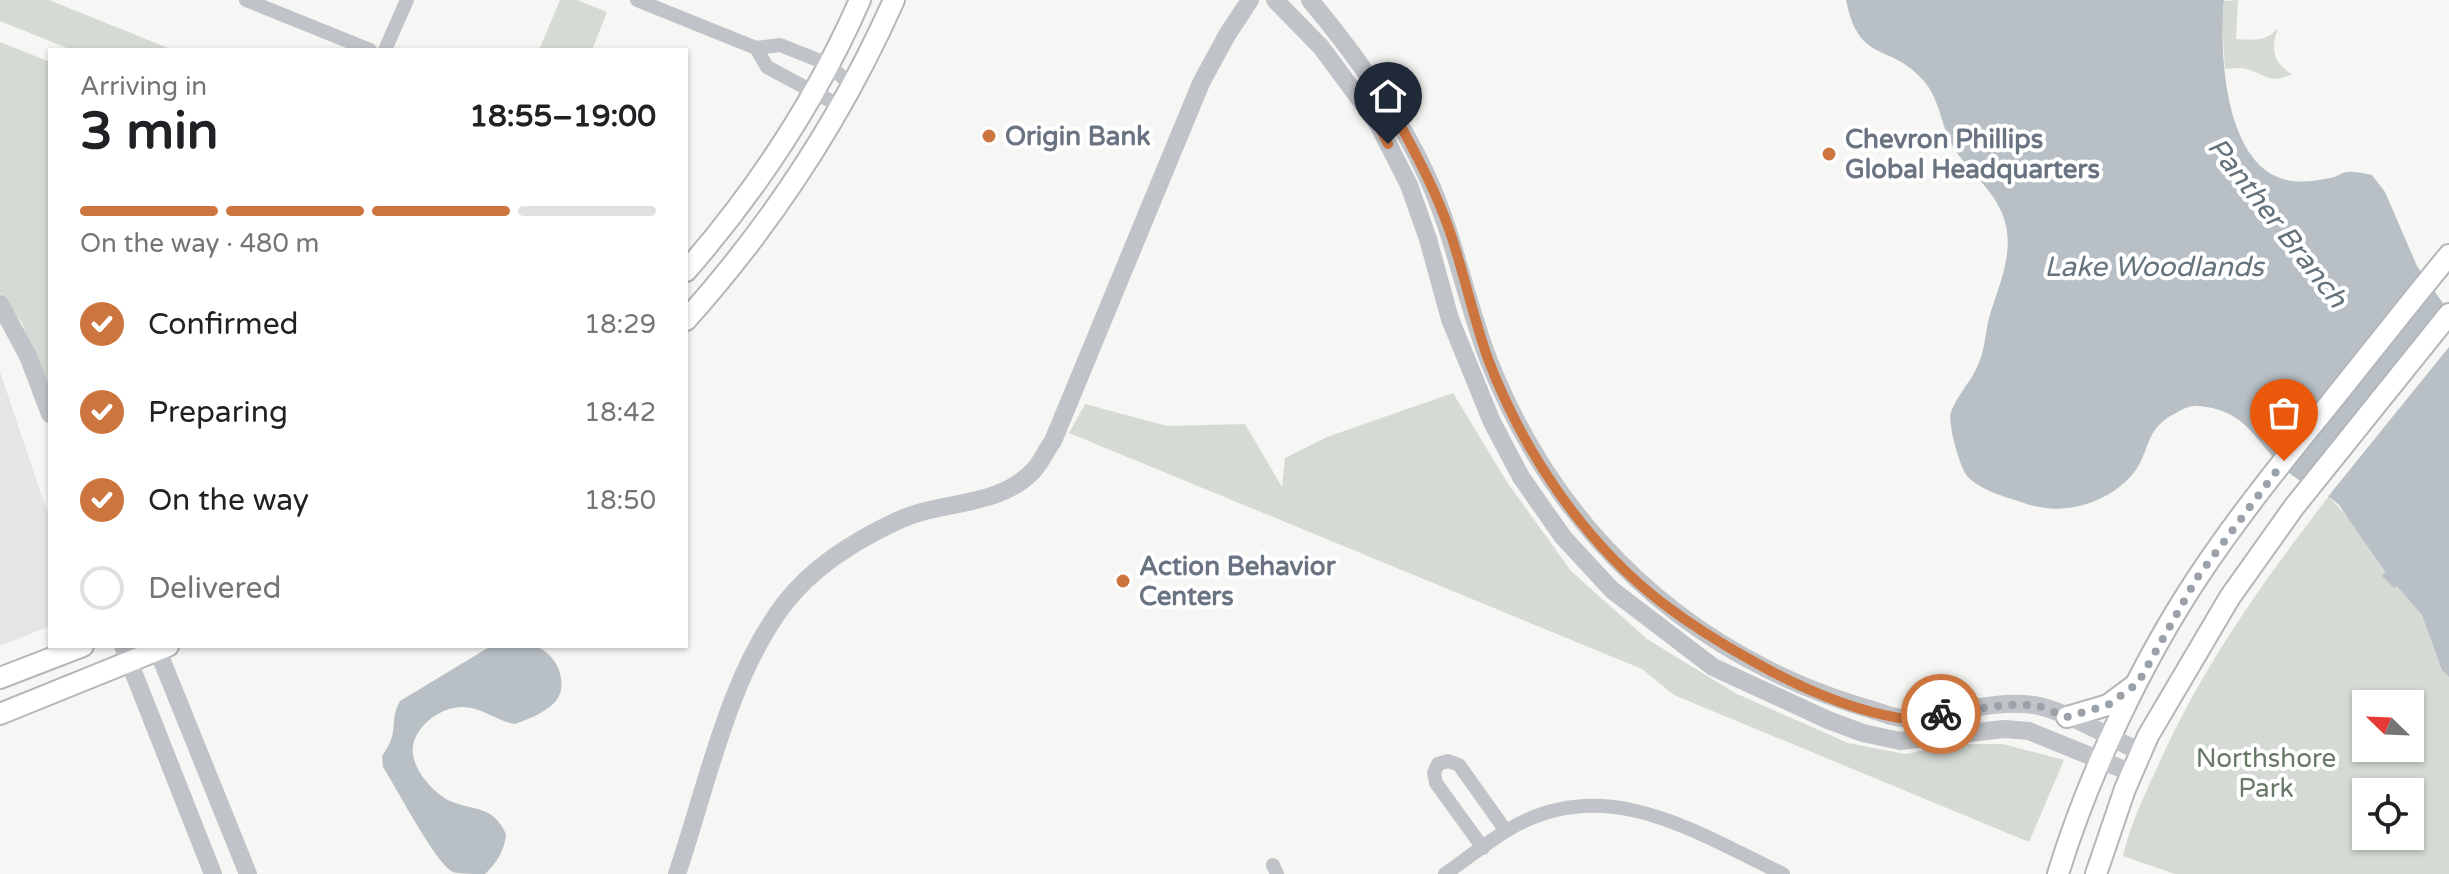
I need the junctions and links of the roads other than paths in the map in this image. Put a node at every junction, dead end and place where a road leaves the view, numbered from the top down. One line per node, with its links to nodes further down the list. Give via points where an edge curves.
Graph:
1 (407, 0): 10 (street)
2 (637, 0): 11 (street)
3 (860, 0): 12 (main road)
4 (894, 0): 13 (main road)
5 (1250, 0): 46 (street, via 1201,83 1053,441 1032,472 994,496 888,525 835,556 787,601 749,661)
6 (1275, 0): 17 (street, via 1321,47)
7 (1310, 0): 16 (street)
8 (250, 1): 9 (street)
9 (365, 48)
10 (386, 48)
11 (756, 48): 12 (street, via 780,45); 14 (street, via 767,67)
12 (828, 64): 13 (street); 14 (main road)
13 (851, 85): 15 (main road)
14 (813, 91): 15 (street); 19 (main road, via 759,178)
15 (840, 106): 22 (main road, via 785,195)
16 (1396, 117): 17 (street); 23 (street, via 1450,231)
17 (1378, 124): 24 (street, via 1409,185)
18 (2448, 256): 33 (main road, via 2265,484 2197,578)
19 (688, 269)
20 (0, 304): 25 (street)
21 (2449, 314): 39 (main road, via 2294,507 2230,597)
22 (688, 318)
23 (1488, 359): 24 (street); 26 (street, via 1539,464 1588,531 1662,603)
24 (1468, 366): 31 (street, via 1521,477 1563,537 1612,590)
25 (48, 409)
26 (1728, 646): 31 (street); 34 (street)
27 (78, 648): 32 (main road)
28 (156, 648): 30 (main road)
29 (161, 648): 45 (street)
30 (127, 654): 35 (main road); 44 (street)
31 (1713, 667): 37 (street)
32 (0, 678)
33 (2138, 683): 36 (main road, via 2108,705); 38 (main road)
34 (1839, 701): 36 (street, via 1902,719 2006,705 2036,705); 37 (street)
35 (0, 714)
36 (2067, 717): 38 (street)
37 (1828, 720): 40 (street, via 1900,741 2029,731)
38 (2111, 738): 39 (street); 40 (main road)
39 (2141, 752): 41 (main road)
40 (2100, 760): 41 (street); 49 (main road)
41 (2132, 773): 50 (main road)
42 (1506, 831): 43 (street); 43 (street, via 1459,765 1438,764 1436,783); 48 (street, via 1550,811 1620,806 1674,822)
43 (1483, 848): 47 (street)
44 (213, 874)
45 (248, 874)
46 (677, 874)
47 (1445, 874)
48 (1783, 874)
49 (2058, 874)
50 (2096, 874)

